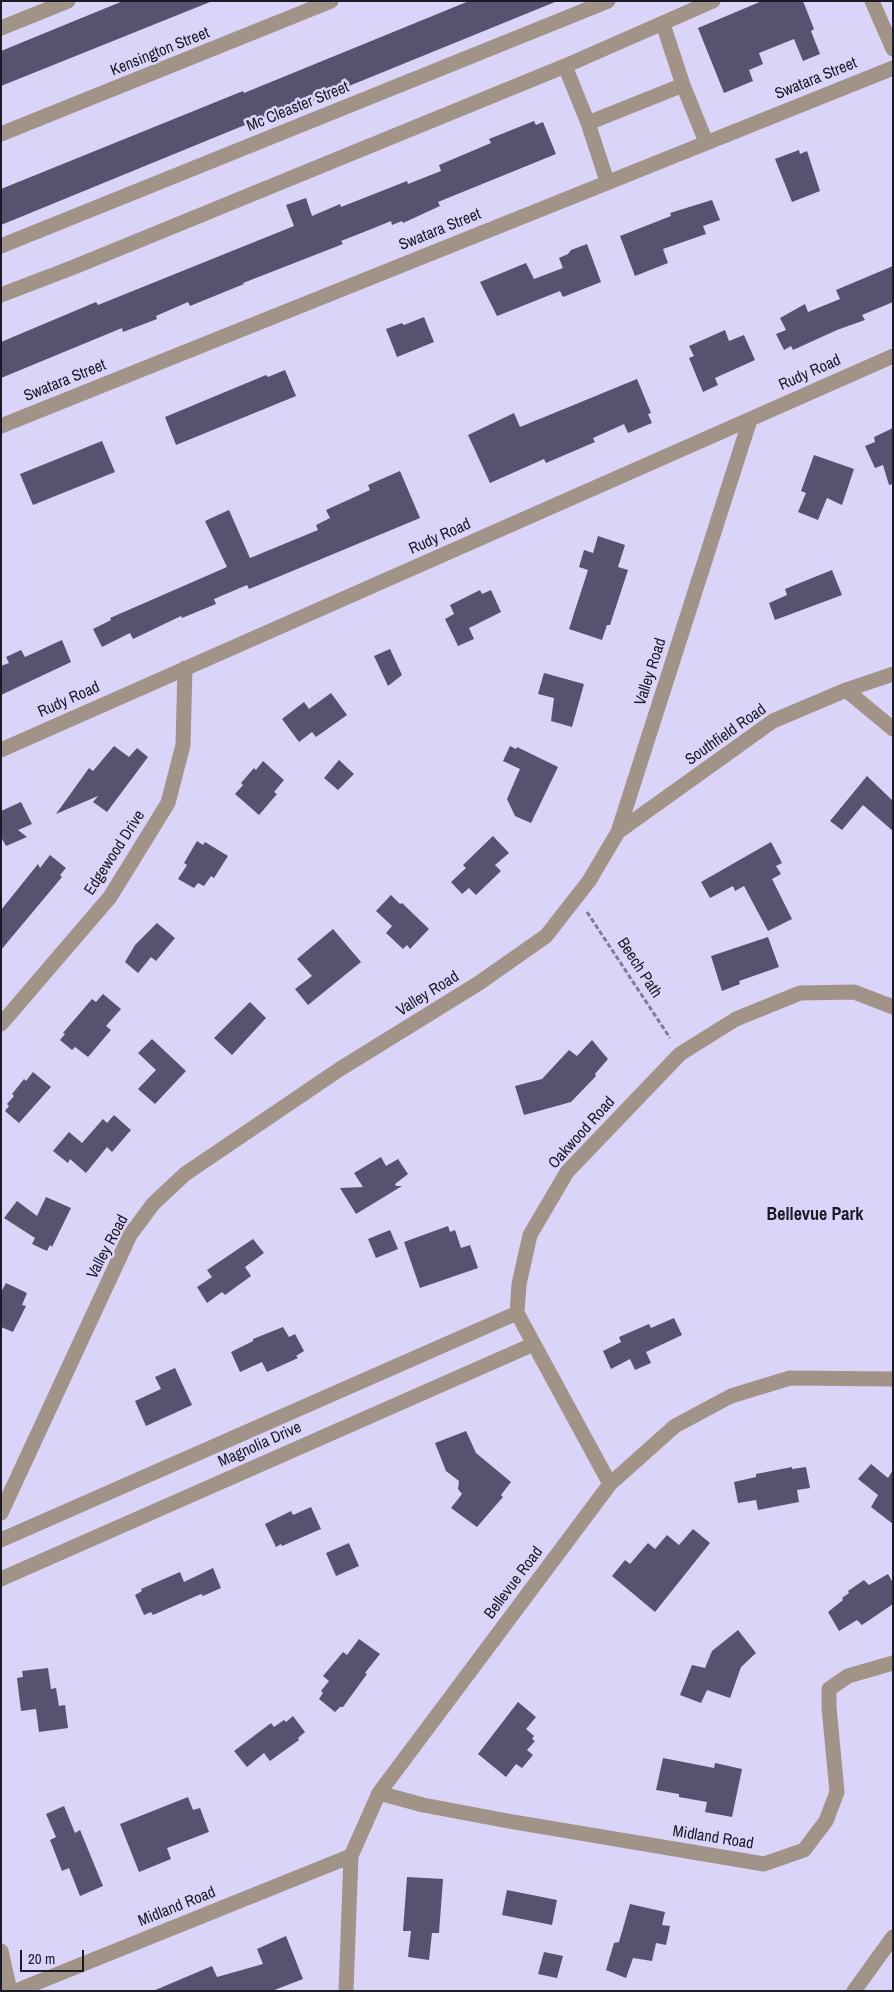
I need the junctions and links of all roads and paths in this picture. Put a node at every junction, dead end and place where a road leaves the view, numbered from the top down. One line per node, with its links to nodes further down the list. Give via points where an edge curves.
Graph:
1 (68, 1): 7 (street)
2 (331, 1): 13 (street, Kensington Street)
3 (608, 1): 16 (street, Mc Cleaster Street)
4 (713, 1): 6 (street)
5 (872, 1): 8 (street)
6 (663, 24): 9 (street); 11 (street)
7 (1, 28)
8 (893, 49)
9 (565, 66): 12 (street); 17 (street)
10 (893, 68): 14 (street, Swatara Street)
11 (684, 85): 12 (street); 14 (street)
12 (588, 123): 15 (street)
13 (1, 134)
14 (706, 142): 15 (street, Swatara Street)
15 (608, 181): 20 (street, Swatara Street)
16 (1, 246)
17 (1, 295)
18 (893, 356): 19 (street, Rudy Road)
19 (750, 420): 21 (street, Rudy Road); 26 (street, Valley Road)
20 (1, 426)
21 (185, 668): 25 (street, Rudy Road); 29 (street, Edgewood Drive, via 183,745 168,803 110,897)
22 (893, 674): 23 (street, Southfield Road)
23 (846, 690): 24 (street); 26 (street, Southfield Road, via 773,721)
24 (893, 729)
25 (1, 750)
26 (618, 832): 27 (street, Valley Road, via 590,881)
27 (577, 896): 30 (path, Beech Path); 35 (street, Valley Road, via 546,936 185,1174 153,1204 130,1235)
28 (893, 1006): 30 (street, Oakwood Road, via 854,992 800,993 736,1019)
29 (1, 1024)
30 (680, 1054): 31 (street, Oakwood Road, via 567,1172 530,1235 519,1284)
31 (517, 1313): 32 (street); 36 (street, Magnolia Drive)
32 (534, 1344): 34 (street); 37 (street, Magnolia Drive)
33 (893, 1378): 34 (street, Bellevue Road, via 790,1378 731,1396 675,1426)
34 (610, 1484): 39 (street, Bellevue Road)
35 (1, 1513)
36 (1, 1540)
37 (1, 1579)
38 (893, 1663): 39 (street, Midland Road, via 848,1676 829,1689 837,1792 826,1821 804,1850 764,1864 508,1821)
39 (379, 1793): 40 (street, Bellevue Road)
40 (351, 1856): 44 (street, Midland Road); 45 (street, Bellevue Road)
41 (893, 1937): 46 (street)
42 (1, 1951): 43 (street)
43 (10, 1991)
44 (16, 1991)
45 (346, 1991)
46 (854, 1991)

